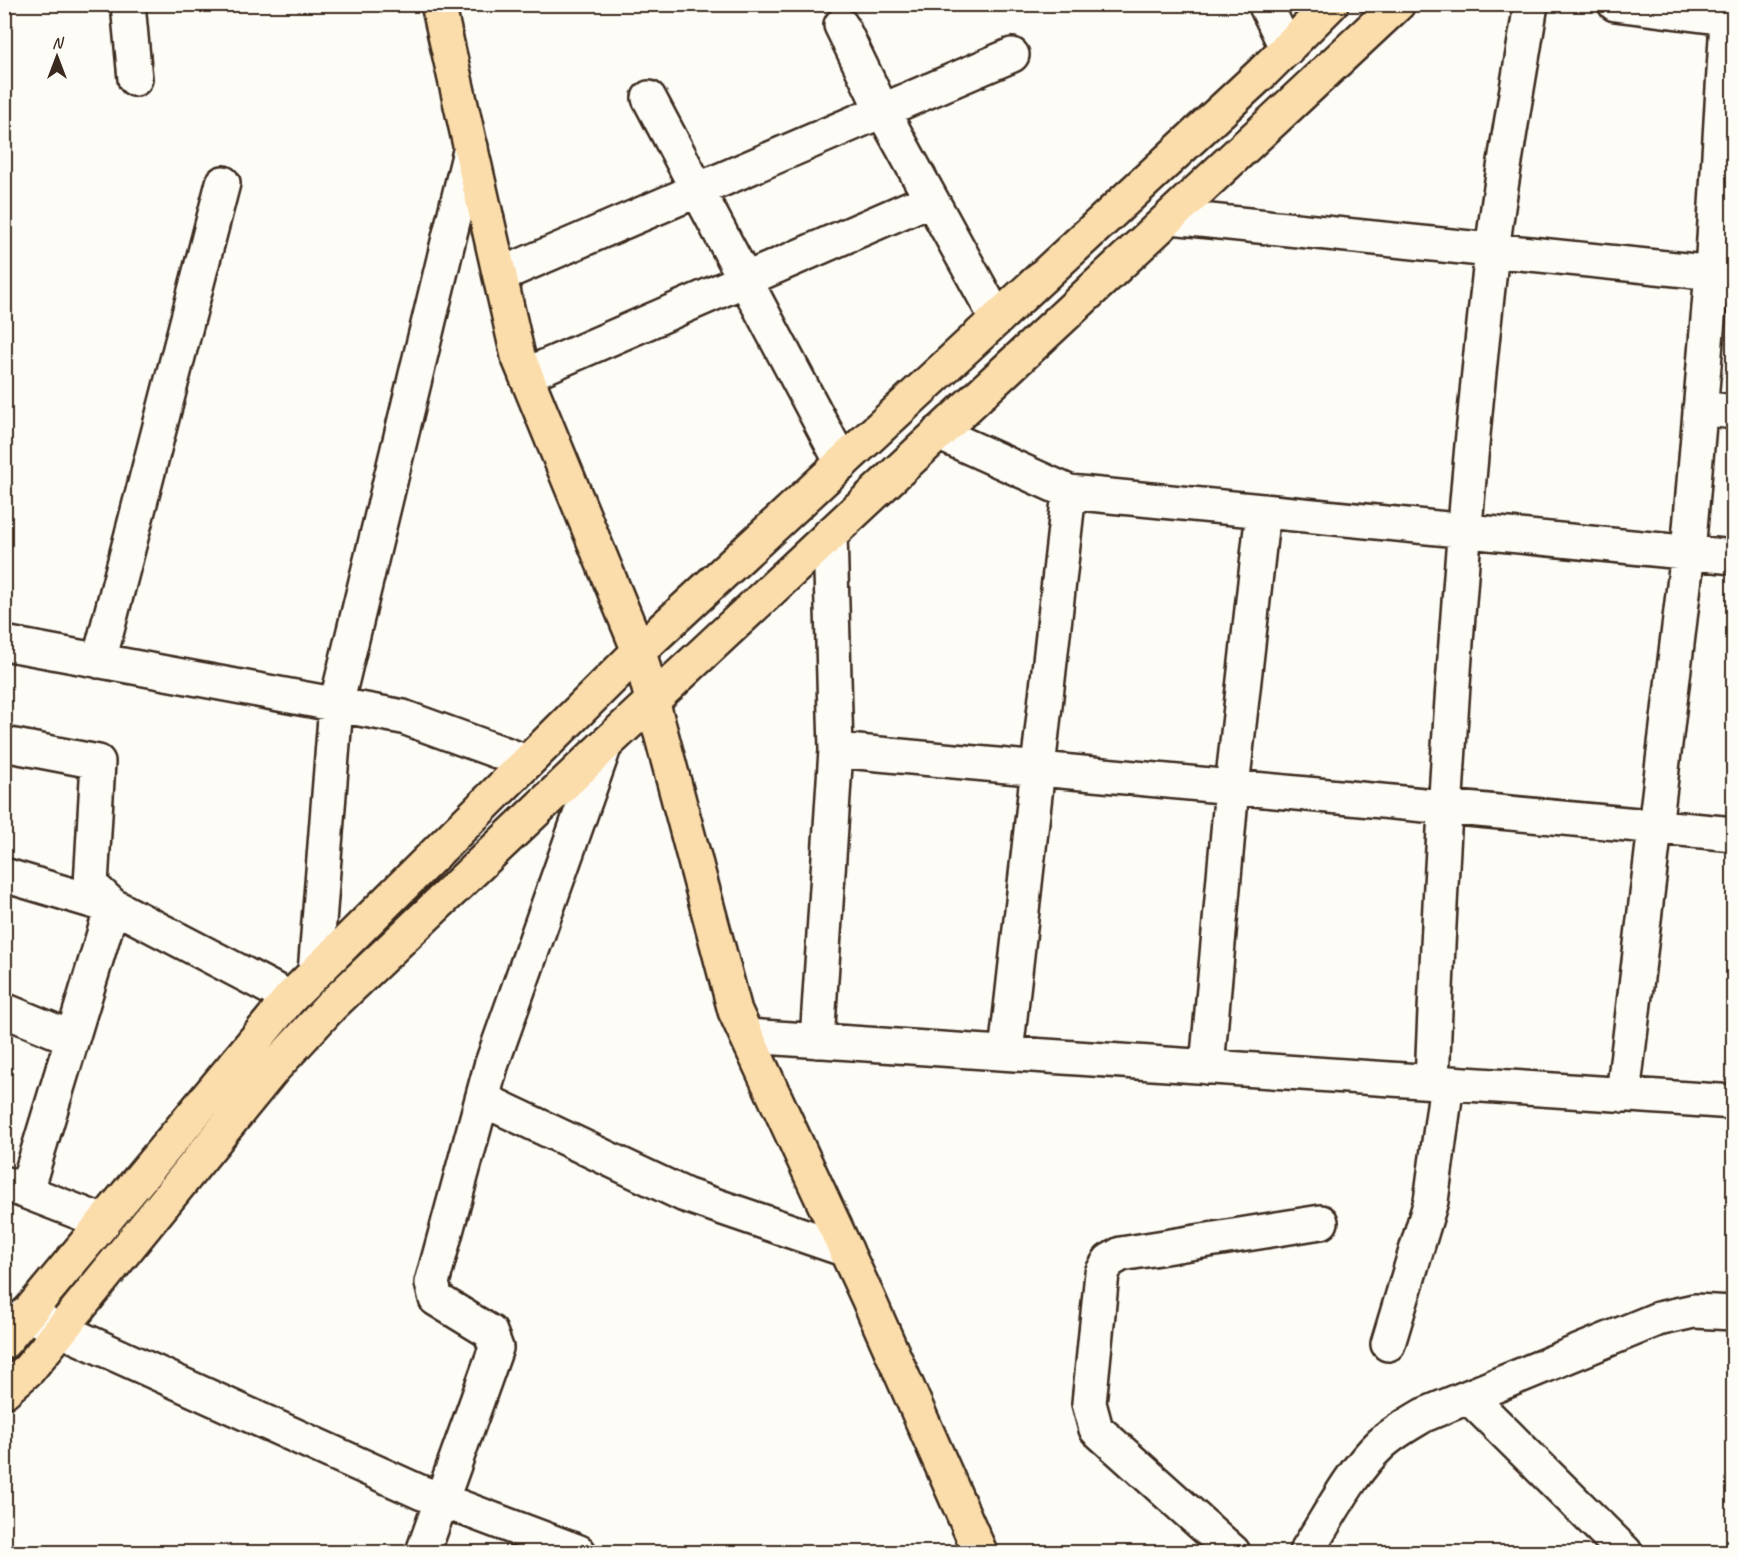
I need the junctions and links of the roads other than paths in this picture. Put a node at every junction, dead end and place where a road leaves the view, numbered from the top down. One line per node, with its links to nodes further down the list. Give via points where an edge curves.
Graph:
1 (128, 4): 12 (street)
2 (438, 4): 15 (main road)
3 (1265, 4): 10 (street)
4 (1331, 4): 10 (main road)
5 (1398, 4): 19 (main road)
6 (1531, 4): 20 (street)
7 (1615, 4): 8 (street)
8 (1730, 14): 21 (street)
9 (841, 25): 14 (street)
10 (1287, 49): 24 (main road)
11 (1012, 55): 14 (street)
12 (135, 80)
13 (649, 98): 17 (street)
14 (882, 110): 17 (street); 18 (street)
15 (471, 147): 22 (main road); 40 (street)
16 (223, 183): 38 (street)
17 (698, 190): 22 (street); 23 (street)
18 (931, 199): 23 (street); 24 (street)
19 (1170, 217): 20 (street); 28 (main road)
20 (1493, 250): 21 (street); 32 (street)
21 (1723, 273): 26 (street)
22 (500, 275): 25 (main road)
23 (745, 279): 25 (street); 29 (street)
24 (997, 319): 29 (main road)
25 (526, 375): 37 (main road)
26 (1700, 408): 27 (street); 34 (street)
27 (1734, 412)
28 (938, 433): 30 (street); 33 (main road)
29 (842, 463): 37 (main road)
30 (1069, 492): 31 (street); 45 (street)
31 (1263, 511): 32 (street); 46 (street)
32 (1465, 531): 34 (street); 47 (street)
33 (830, 534): 39 (main road); 43 (street)
34 (1688, 552): 35 (street); 48 (street)
35 (1734, 557)
36 (4, 643): 38 (street)
37 (639, 651): 39 (main road); 44 (main road)
38 (99, 661): 40 (street)
39 (652, 700): 42 (main road); 55 (main road, via 735,1011)
40 (336, 705): 44 (street, via 418,722); 52 (street)
41 (4, 744): 51 (street, via 98,762 91,885)
42 (605, 745): 62 (street); 70 (main road, via 331,1006 273,1069)
43 (836, 750): 45 (street); 57 (street)
44 (527, 762): 52 (main road)
45 (1039, 769): 46 (street); 58 (street)
46 (1232, 787): 47 (street); 59 (street)
47 (1443, 807): 48 (street); 60 (street)
48 (1656, 827): 49 (street); 61 (street)
49 (1734, 834)
50 (4, 876): 51 (street)
51 (117, 909): 53 (street); 56 (street)
52 (315, 973): 53 (main road)
53 (290, 998): 65 (main road)
54 (4, 1010): 56 (street)
55 (747, 1036): 57 (street); 67 (main road)
56 (72, 1038): 64 (street)
57 (817, 1041): 58 (street)
58 (1006, 1053): 59 (street)
59 (1207, 1067): 60 (street)
60 (1439, 1082): 61 (street); 72 (street, via 1431,1201)
61 (1623, 1095): 63 (street)
62 (482, 1099): 67 (street, via 685,1195); 75 (street, via 432,1292 442,1305 490,1332 496,1347)
63 (1734, 1102)
64 (15, 1187): 65 (street)
65 (104, 1222): 69 (main road)
66 (1322, 1222): 79 (street, via 1121,1254 1109,1261 1102,1273 1089,1403 1092,1422)
67 (846, 1250): 78 (main road)
68 (1734, 1313): 74 (street, via 1694,1311 1658,1319)
69 (26, 1314): 70 (street); 71 (main road)
70 (62, 1330): 73 (main road); 75 (street)
71 (4, 1342)
72 (1388, 1344)
73 (4, 1391)
74 (1469, 1397): 80 (street, via 1424,1415 1381,1444 1361,1467); 81 (street)
75 (441, 1500): 76 (street); 77 (street)
76 (423, 1552)
77 (579, 1552)
78 (980, 1552)
79 (1233, 1552)
80 (1306, 1552)
81 (1625, 1552)

